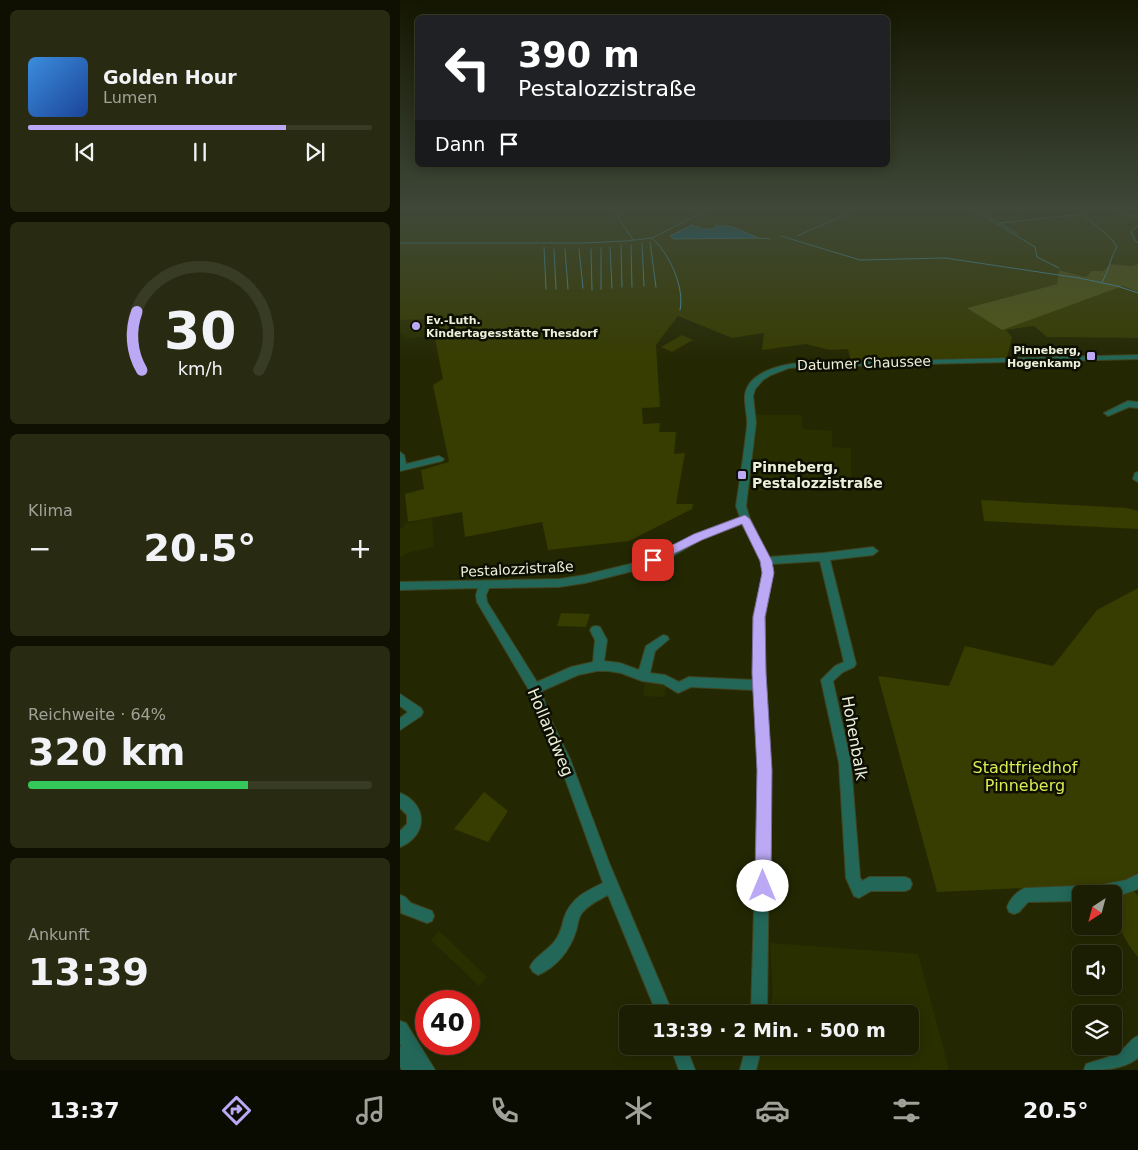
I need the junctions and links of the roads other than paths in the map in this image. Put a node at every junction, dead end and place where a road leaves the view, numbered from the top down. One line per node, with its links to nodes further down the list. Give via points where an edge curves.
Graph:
1 (1138, 357): 7 (street, Datumer Chaussee, via 801,365 777,369 755,383 748,396 752,422 741,506)
2 (1138, 405): 3 (street, via 1128,404)
3 (1108, 413)
4 (400, 455): 6 (street)
5 (439, 459): 6 (street)
6 (401, 468)
7 (745, 519): 10 (street, Datumer Chaussee); 11 (street, Pestalozzistraße, via 698,537 653,560 604,574 559,583)
8 (872, 551): 9 (street)
9 (824, 557): 10 (street); 24 (street, Hohenbalk, via 850,664 827,680 846,763 853,878 859,891 869,884)
10 (766, 561): 17 (street, Datumer Chaussee, via 768,573 759,617)
11 (485, 585): 12 (street, Pestalozzistraße); 18 (street, Hollandweg, via 482,602)
12 (400, 586)
13 (596, 630): 15 (street, via 601,640)
14 (663, 639): 16 (street, via 650,648)
15 (598, 665): 16 (street, via 621,668); 18 (street, via 576,670)
16 (643, 676): 17 (street, via 668,679 678,688 689,682)
17 (760, 685): 31 (street, Datumer Chaussee, via 764,770)
18 (534, 689): 25 (street, Hollandweg)
19 (400, 699): 20 (street, via 417,712)
20 (400, 725)
21 (400, 800): 22 (street, via 414,812 414,828)
22 (400, 840)
23 (1138, 881): 27 (street, via 1133,886 1104,892 1025,894)
24 (905, 884)
25 (612, 886): 29 (street, via 578,906 563,942 550,960); 30 (street, Hollandweg)
26 (400, 902): 28 (street, via 406,908)
27 (1014, 907)
28 (427, 916)
29 (538, 967)
30 (660, 1005)
31 (759, 1005)
32 (400, 1029): 38 (street)
33 (1138, 1044): 41 (street, via 1135,1051 1124,1059)
34 (400, 1054): 37 (street)
35 (681, 1055): 39 (street)
36 (752, 1055): 40 (street)
37 (413, 1070)
38 (427, 1070)
39 (687, 1070)
40 (748, 1070)
41 (1092, 1070)

